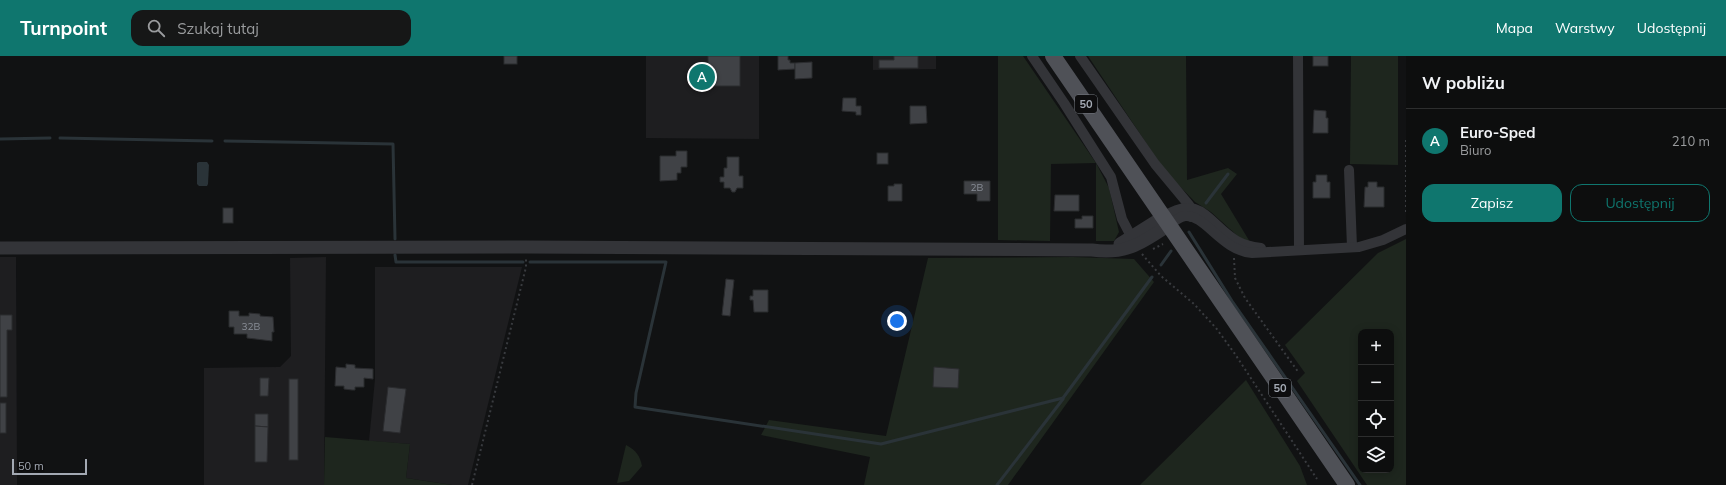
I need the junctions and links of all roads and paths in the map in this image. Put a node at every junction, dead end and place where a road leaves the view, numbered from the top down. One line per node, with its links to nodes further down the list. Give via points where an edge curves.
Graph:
1 (1032, 56): 11 (street, via 1111,177 1122,219)
2 (1053, 56): 9 (main road, 50)
3 (1080, 56): 7 (street)
4 (1298, 56): 17 (street)
5 (1406, 140): 8 (path)
6 (1349, 170): 13 (street)
7 (1191, 212): 9 (street, via 1177,209); 15 (street); 16 (street, via 1204,213 1238,242 1258,248)
8 (1406, 215)
9 (1166, 221): 11 (street); 21 (main road, 50)
10 (1406, 230): 13 (street, via 1383,240)
11 (1134, 241): 12 (street, via 1092,250); 19 (path, via 1160,276 1194,304 1236,354)
12 (526, 247): 14 (street); 20 (path, via 526,267)
13 (1352, 247): 17 (street)
14 (0, 248)
15 (1234, 248): 16 (street, via 1252,253); 18 (path, via 1234,274 1240,289)
16 (1279, 250): 17 (street)
17 (1299, 250)
18 (1299, 372)
19 (1317, 479)
20 (472, 485)
21 (1347, 485)

